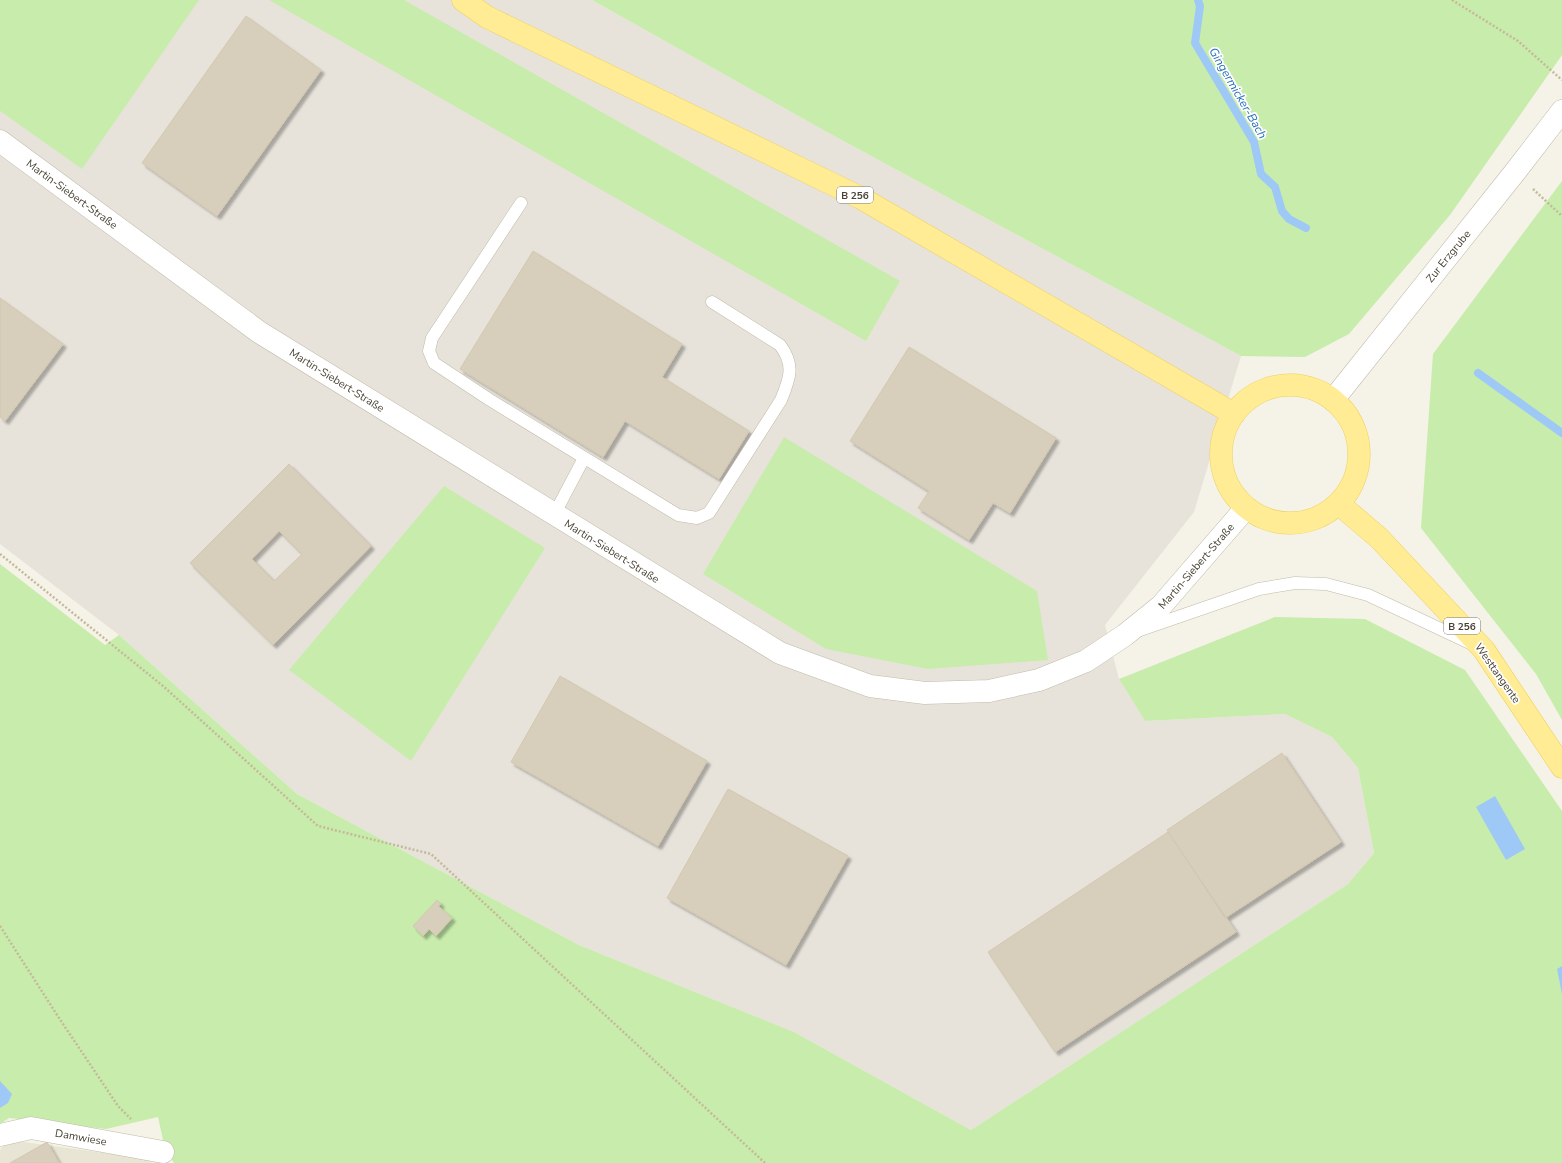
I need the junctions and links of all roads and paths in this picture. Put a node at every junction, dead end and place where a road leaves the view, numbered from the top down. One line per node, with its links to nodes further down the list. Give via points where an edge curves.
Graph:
1 (463, 0): 11 (main road, B 256, via 487,17 861,198)
2 (1452, 0): 3 (path, via 1518,41)
3 (1562, 80)
4 (1562, 110): 6 (street, Zur Erzgrube)
5 (0, 141): 15 (street, Martin-Siebert-Straße, via 259,332)
6 (1515, 172): 8 (path); 10 (street, Zur Erzgrube)
7 (521, 203): 12 (lane, via 432,338 429,351 434,363)
8 (1562, 216)
9 (712, 302): 12 (lane, via 780,345 790,366 789,380 781,400 709,513 697,518 678,515)
10 (1333, 400): 11 (main road, via 1314,389 1292,385 1270,388 1250,398); 13 (main road, via 1347,414 1356,432 1360,451 1358,470)
11 (1234, 414): 14 (main road, via 1225,432 1221,453 1224,473 1233,492)
12 (584, 458): 15 (lane)
13 (1339, 504): 14 (main road, via 1322,515 1304,522 1283,523 1264,518); 18 (main road, Westtangente / B 256, via 1379,538)
14 (1246, 508): 17 (street, Martin-Siebert-Straße, via 1161,606)
15 (554, 515): 17 (street, Martin-Siebert-Straße, via 780,654 870,686 925,693 989,691 1039,680 1086,660)
16 (0, 554): 24 (path, via 164,686 318,826 431,854)
17 (1125, 635): 18 (lane, via 1259,589 1295,583 1326,584 1368,595)
18 (1484, 650): 19 (main road, Westtangente / B 256)
19 (1562, 767)
20 (0, 926): 21 (path, via 118,1106)
21 (133, 1121)
22 (0, 1135): 23 (street, Damwiese, via 31,1128)
23 (163, 1152)
24 (765, 1163)

